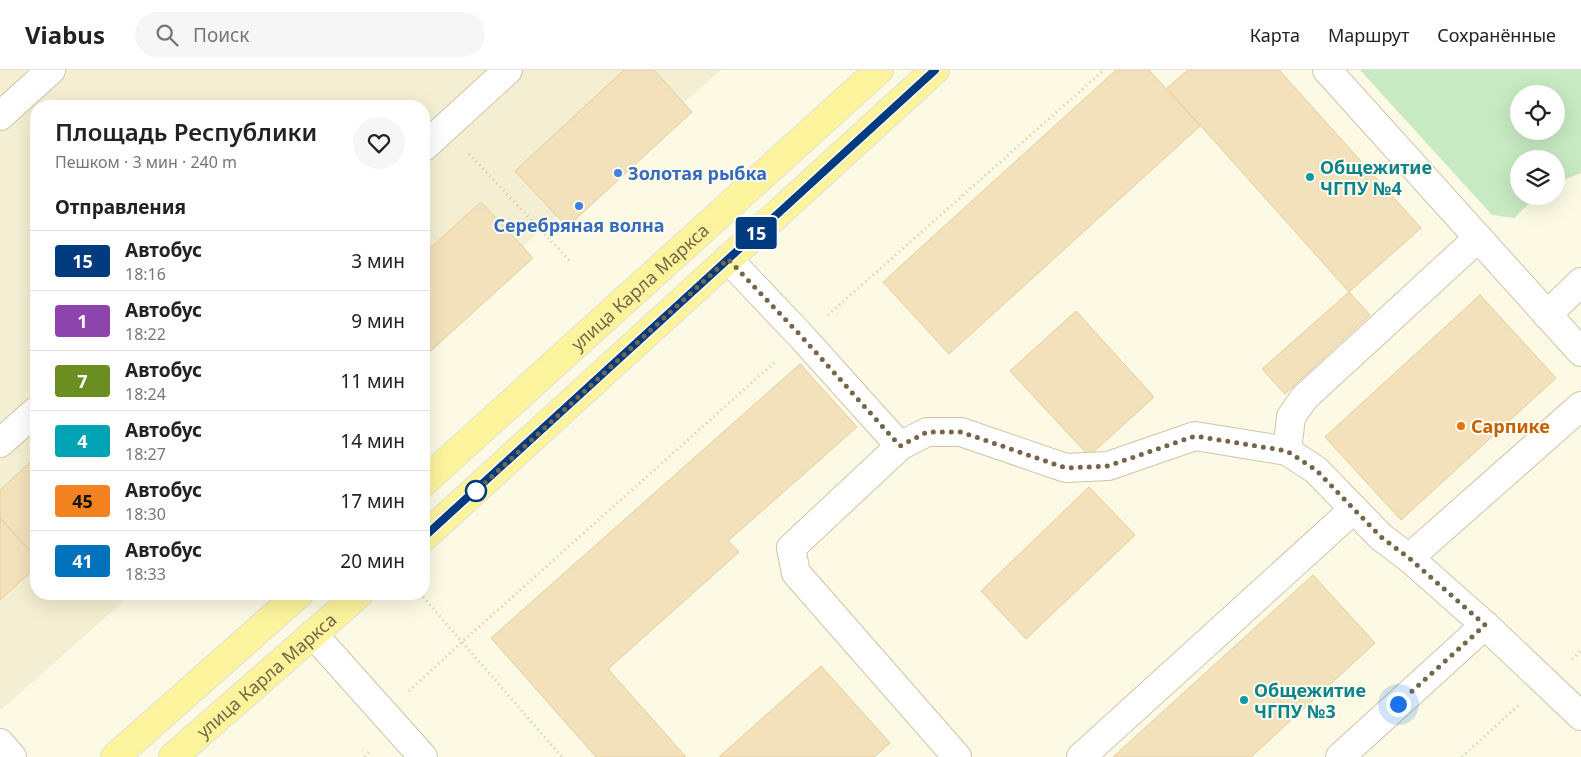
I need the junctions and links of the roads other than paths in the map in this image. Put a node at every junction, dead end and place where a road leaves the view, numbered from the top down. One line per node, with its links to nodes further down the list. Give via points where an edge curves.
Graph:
1 (51, 70): 6 (street)
2 (508, 70): 7 (street)
3 (879, 70): 18 (main road, улица Карла Маркса)
4 (936, 70): 9 (main road)
5 (1327, 70): 8 (street)
6 (0, 116)
7 (430, 141)
8 (1478, 238): 11 (street); 17 (street, via 1304,398 1292,417)
9 (728, 259): 16 (street); 20 (main road)
10 (1581, 282): 11 (street)
11 (1547, 315): 12 (street)
12 (1581, 352)
13 (1581, 406): 21 (street)
14 (30, 416): 15 (street)
15 (0, 443)
16 (900, 446): 17 (street, via 927,432 961,432 1066,468 1108,466 1195,436); 32 (street, via 791,548 796,573)
17 (1287, 451): 19 (street, via 1316,470)
18 (430, 477)
19 (1354, 509): 21 (street, via 1381,537); 33 (street)
20 (430, 532)
21 (1409, 558): 24 (street)
22 (292, 600): 29 (main road)
23 (352, 600): 25 (main road, улица Карла Маркса)
24 (1485, 625): 26 (street); 34 (street)
25 (313, 634): 30 (main road, улица Карла Маркса); 31 (street)
26 (1581, 716)
27 (0, 743): 28 (street)
28 (12, 757)
29 (115, 757)
30 (173, 757)
31 (423, 757)
32 (956, 757)
33 (1081, 757)
34 (1340, 757)

